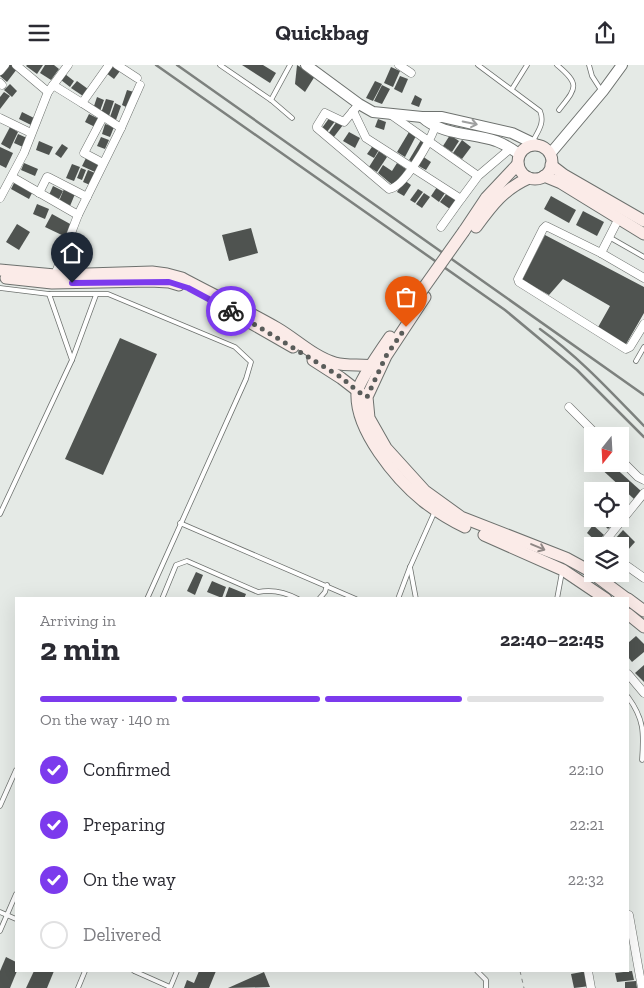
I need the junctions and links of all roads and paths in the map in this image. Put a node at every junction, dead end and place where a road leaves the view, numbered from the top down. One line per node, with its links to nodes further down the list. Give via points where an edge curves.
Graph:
1 (5, 65): 15 (street)
2 (16, 65): 20 (street)
3 (68, 65): 17 (street)
4 (109, 65): 22 (street)
5 (117, 65): 31 (street, via 138,81)
6 (220, 65): 21 (lane)
7 (290, 65): 21 (lane)
8 (306, 65): 23 (street)
9 (399, 65): 16 (street)
10 (478, 65): 18 (lane)
11 (527, 65): 18 (lane)
12 (557, 65): 24 (lane, via 569,76 574,88)
13 (589, 65): 19 (lane)
14 (622, 65): 19 (street)
15 (0, 71)
16 (411, 73)
17 (53, 85): 20 (street); 22 (street)
18 (512, 89): 34 (lane, via 540,111 542,124)
19 (602, 91): 36 (street)
20 (48, 92): 32 (street)
21 (270, 100): 29 (lane)
22 (82, 103): 26 (street)
23 (356, 107): 25 (street); 38 (street, via 366,137); 38 (street, via 344,122 325,113 317,128 389,189 395,188)
24 (559, 110)
25 (389, 114): 27 (street); 33 (street)
26 (103, 117): 31 (street); 37 (street, via 84,153)
27 (422, 117): 30 (street); 34 (street, one-way to 34, via 442,117 489,127)
28 (0, 118): 32 (street)
29 (292, 118)
30 (435, 127): 33 (street); 35 (street, via 495,140)
31 (121, 128): 37 (street)
32 (31, 133): 41 (street)
33 (429, 143): 38 (street); 39 (street)
34 (534, 143): 35 (main road); 36 (main road, via 544,147)
35 (516, 155): 39 (street); 42 (main road, via 522,172); 51 (main road, via 486,198)
36 (551, 160): 40 (main road); 47 (main road, via 564,175)
37 (103, 163): 45 (street)
38 (413, 167): 46 (street)
39 (478, 176): 46 (street)
40 (544, 176): 42 (main road); 47 (main road)
41 (12, 177): 43 (street); 44 (street)
42 (528, 178): 51 (main road, via 503,194)
43 (1, 193)
44 (39, 193): 45 (street, via 48,177); 48 (street)
45 (87, 197): 48 (street)
46 (461, 199): 50 (street)
47 (619, 214): 49 (main road); 52 (main road); 53 (street)
48 (78, 215): 57 (street)
49 (643, 219)
50 (441, 227)
51 (467, 233): 67 (main road, bridge)
52 (644, 234)
53 (609, 237): 54 (street); 55 (lane)
54 (601, 253): 59 (street); 63 (street, via 546,226 519,276 519,282 626,349)
55 (644, 257)
56 (0, 270): 57 (main road)
57 (55, 275): 67 (main road, via 152,272 182,278 277,328 321,357 350,366)
58 (0, 278): 68 (main road, via 52,283 169,282 188,288 273,335)
59 (644, 278)
60 (0, 288): 61 (lane)
61 (50, 294): 62 (lane); 65 (lane)
62 (96, 295): 65 (lane); 76 (lane, via 108,294 235,347 251,362)
63 (644, 324)
64 (644, 347): 66 (lane)
65 (72, 360): 75 (lane)
66 (636, 361)
67 (376, 367): 68 (main road)
68 (362, 394): 74 (main road, via 361,418 368,434 398,476); 92 (main road, one-way to 92, via 369,417 386,448 405,471 440,503 480,526 566,558)
69 (569, 407): 70 (street)
70 (589, 427)
71 (629, 468): 72 (street)
72 (644, 480)
73 (644, 493): 77 (street)
74 (436, 510): 79 (lane); 80 (main road, via 468,529)
75 (0, 514)
76 (180, 523): 82 (lane); 83 (lane)
77 (608, 537)
78 (629, 566): 81 (street)
79 (410, 567): 88 (lane); 89 (lane)
80 (563, 570): 90 (lane); 91 (main road)
81 (643, 575)
82 (327, 585): 86 (lane); 87 (lane)
83 (148, 597)
84 (163, 597): 85 (lane, via 176,565 187,561 258,592 280,591)
85 (291, 597)
86 (321, 597)
87 (352, 597)
88 (399, 597)
89 (416, 597)
90 (557, 597)
91 (603, 597)
92 (624, 597)
93 (629, 600): 94 (main road)
94 (644, 611)
95 (629, 615): 96 (main road)
96 (644, 627)
97 (629, 675): 98 (street)
98 (644, 693)
99 (629, 698): 100 (lane, via 644,723)
100 (642, 760)
101 (15, 772): 102 (lane)
102 (0, 806)
103 (15, 896): 105 (lane)
104 (0, 912): 105 (lane)
105 (7, 915): 107 (lane); 108 (lane)
106 (629, 915): 120 (street)
107 (15, 919)
108 (0, 931)
109 (85, 972): 115 (lane)
110 (136, 972): 116 (lane)
111 (177, 972): 116 (lane)
112 (478, 972): 117 (lane, via 486,980)
113 (520, 972): 118 (path)
114 (588, 972): 119 (street)
115 (78, 988)
116 (170, 988)
117 (486, 988)
118 (524, 988)
119 (591, 988)
120 (642, 988)

